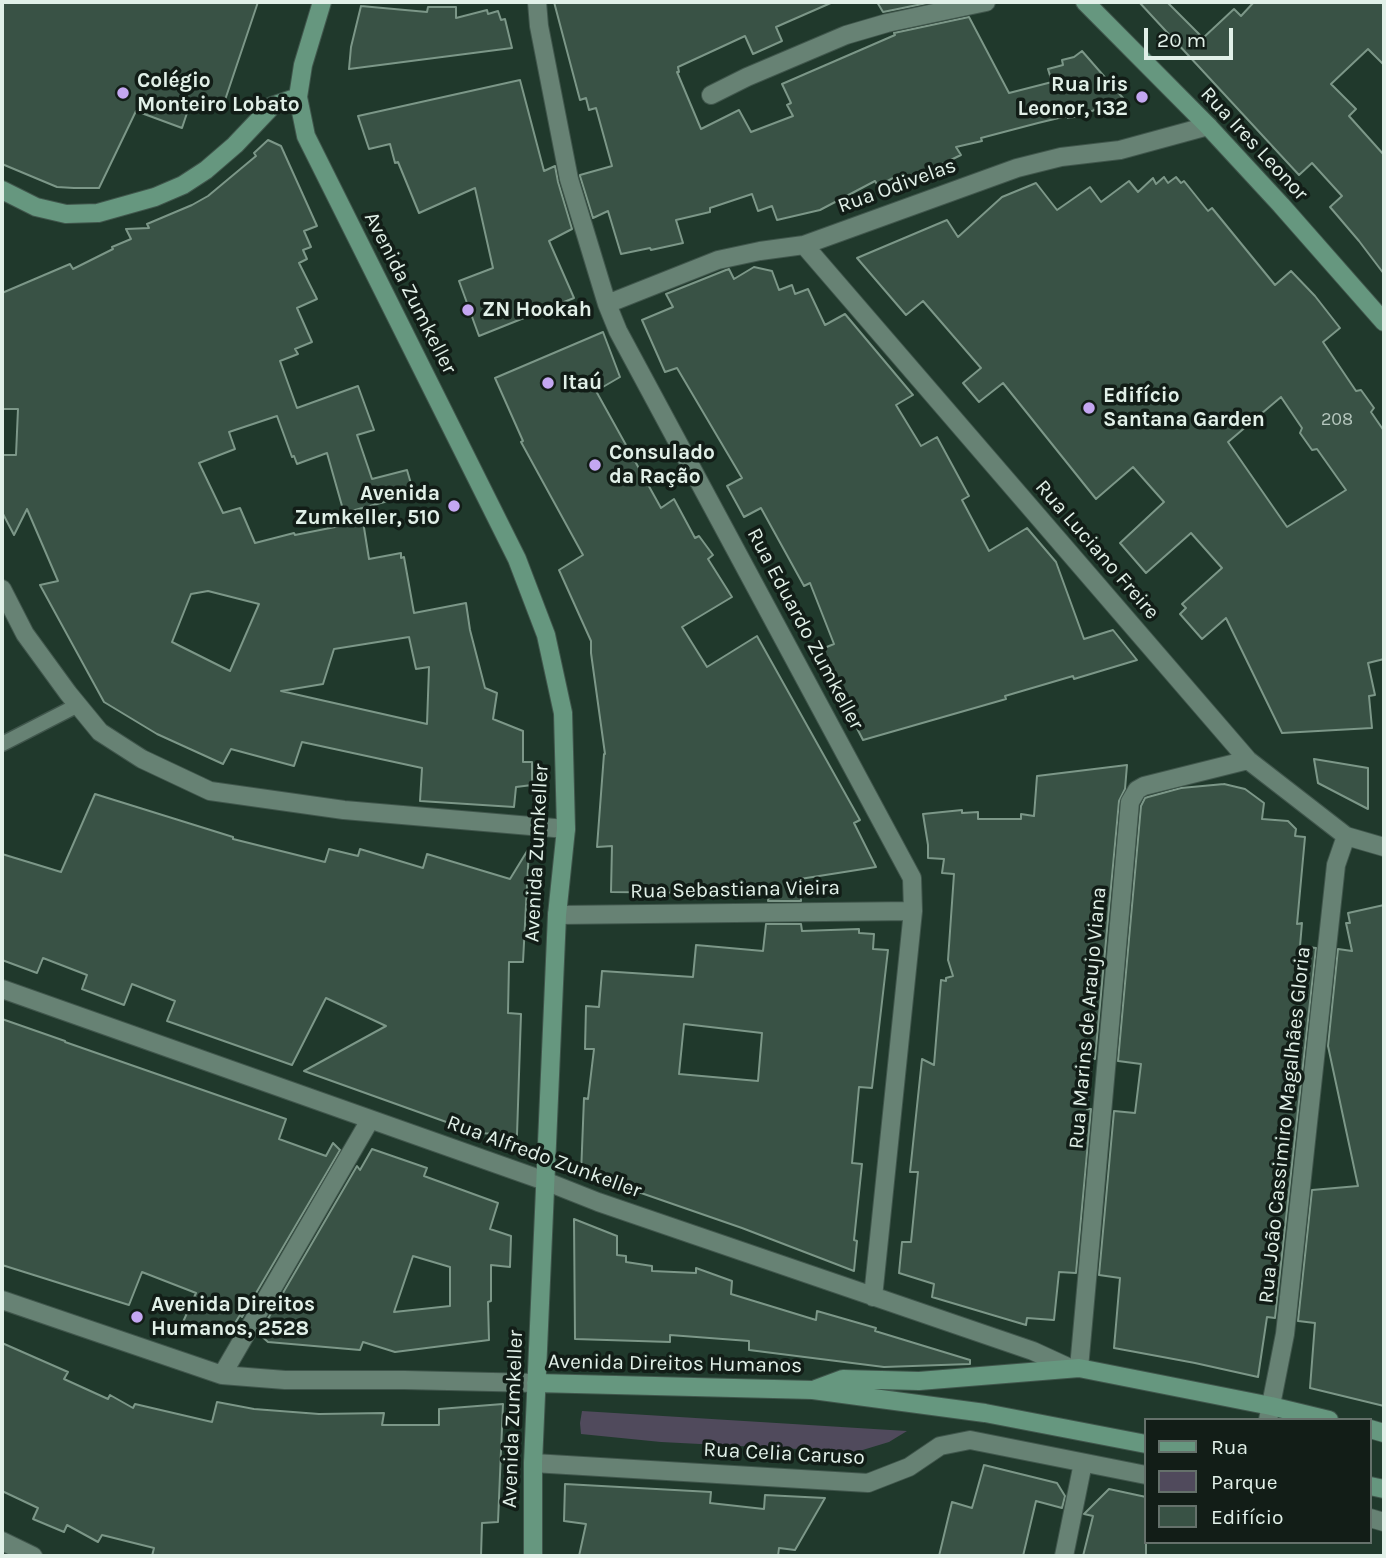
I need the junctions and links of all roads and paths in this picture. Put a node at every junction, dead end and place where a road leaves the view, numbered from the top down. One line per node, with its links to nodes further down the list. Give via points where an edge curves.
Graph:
1 (322, 2): 6 (main road, Avenida Zumkeller, via 303,65)
2 (537, 2): 10 (street, Rua Eduardo Zumkeller, via 569,179)
3 (986, 2): 5 (street, via 846,35)
4 (1085, 2): 7 (main road, Rua Ires Leonor)
5 (711, 95)
6 (299, 97): 8 (main road, via 272,106 206,170 155,197 98,213 66,215); 16 (main road, Avenida Zumkeller, via 306,136 517,559 546,635 563,713)
7 (1208, 126): 9 (street, Rua Odivelas, via 1120,150 1017,168); 11 (main road, Rua Ires Leonor)
8 (2, 190)
9 (804, 245): 10 (street, Rua Odivelas, via 718,260); 15 (street, Rua Luciano Freire)
10 (607, 304): 19 (street, Rua Eduardo Zumkeller, via 912,878)
11 (1384, 322)
12 (2, 589): 13 (street, via 25,634)
13 (78, 705): 14 (lane); 16 (street, via 100,732 142,759 210,792 344,810)
14 (2, 744)
15 (1248, 760): 17 (street, Rua Luciano Freire); 26 (street, Rua Marins de Araujo Viana, via 1144,786 1130,802)
16 (566, 829): 20 (main road, Avenida Zumkeller)
17 (1346, 836): 18 (street, Rua Luciano Freire); 30 (street, Rua João Cassimiro Magalhães Gloria, via 1336,864 1285,1334)
18 (1384, 847)
19 (913, 911): 20 (street, Rua Sebastiana Vieira); 24 (street, Rua Eduardo Zumkeller)
20 (557, 915): 23 (main road, Avenida Zumkeller)
21 (2, 989): 22 (street, Rua Alfredo Zunkeller)
22 (370, 1120): 23 (street, Rua Alfredo Zunkeller); 27 (street)
23 (545, 1181): 24 (street, Rua Alfredo Zunkeller); 28 (main road, Avenida Zumkeller)
24 (873, 1297): 26 (street, Rua Alfredo Zunkeller)
25 (2, 1300): 27 (street, Avenida Direitos Humanos)
26 (1074, 1368): 29 (main road, Avenida Direitos Humanos, via 919,1381 843,1379); 30 (main road, Avenida Direitos Humanos)
27 (222, 1375): 28 (street, Avenida Direitos Humanos)
28 (536, 1383): 29 (main road, Avenida Direitos Humanos); 33 (main road, Avenida Zumkeller)
29 (813, 1390): 32 (main road, Avenida Direitos Humanos, via 985,1413)
30 (1269, 1413): 31 (main road, Avenida Direitos Humanos)
31 (1312, 1418)
32 (1144, 1444)
33 (533, 1463): 34 (street, Rua Celia Caruso, via 868,1483 909,1467 940,1446 970,1440); 38 (main road, Avenida Zumkeller)
34 (1083, 1463): 35 (street, Rua Celia Caruso); 39 (street)
35 (1144, 1475)
36 (2, 1541): 37 (street)
37 (33, 1556)
38 (533, 1556)
39 (1064, 1556)

